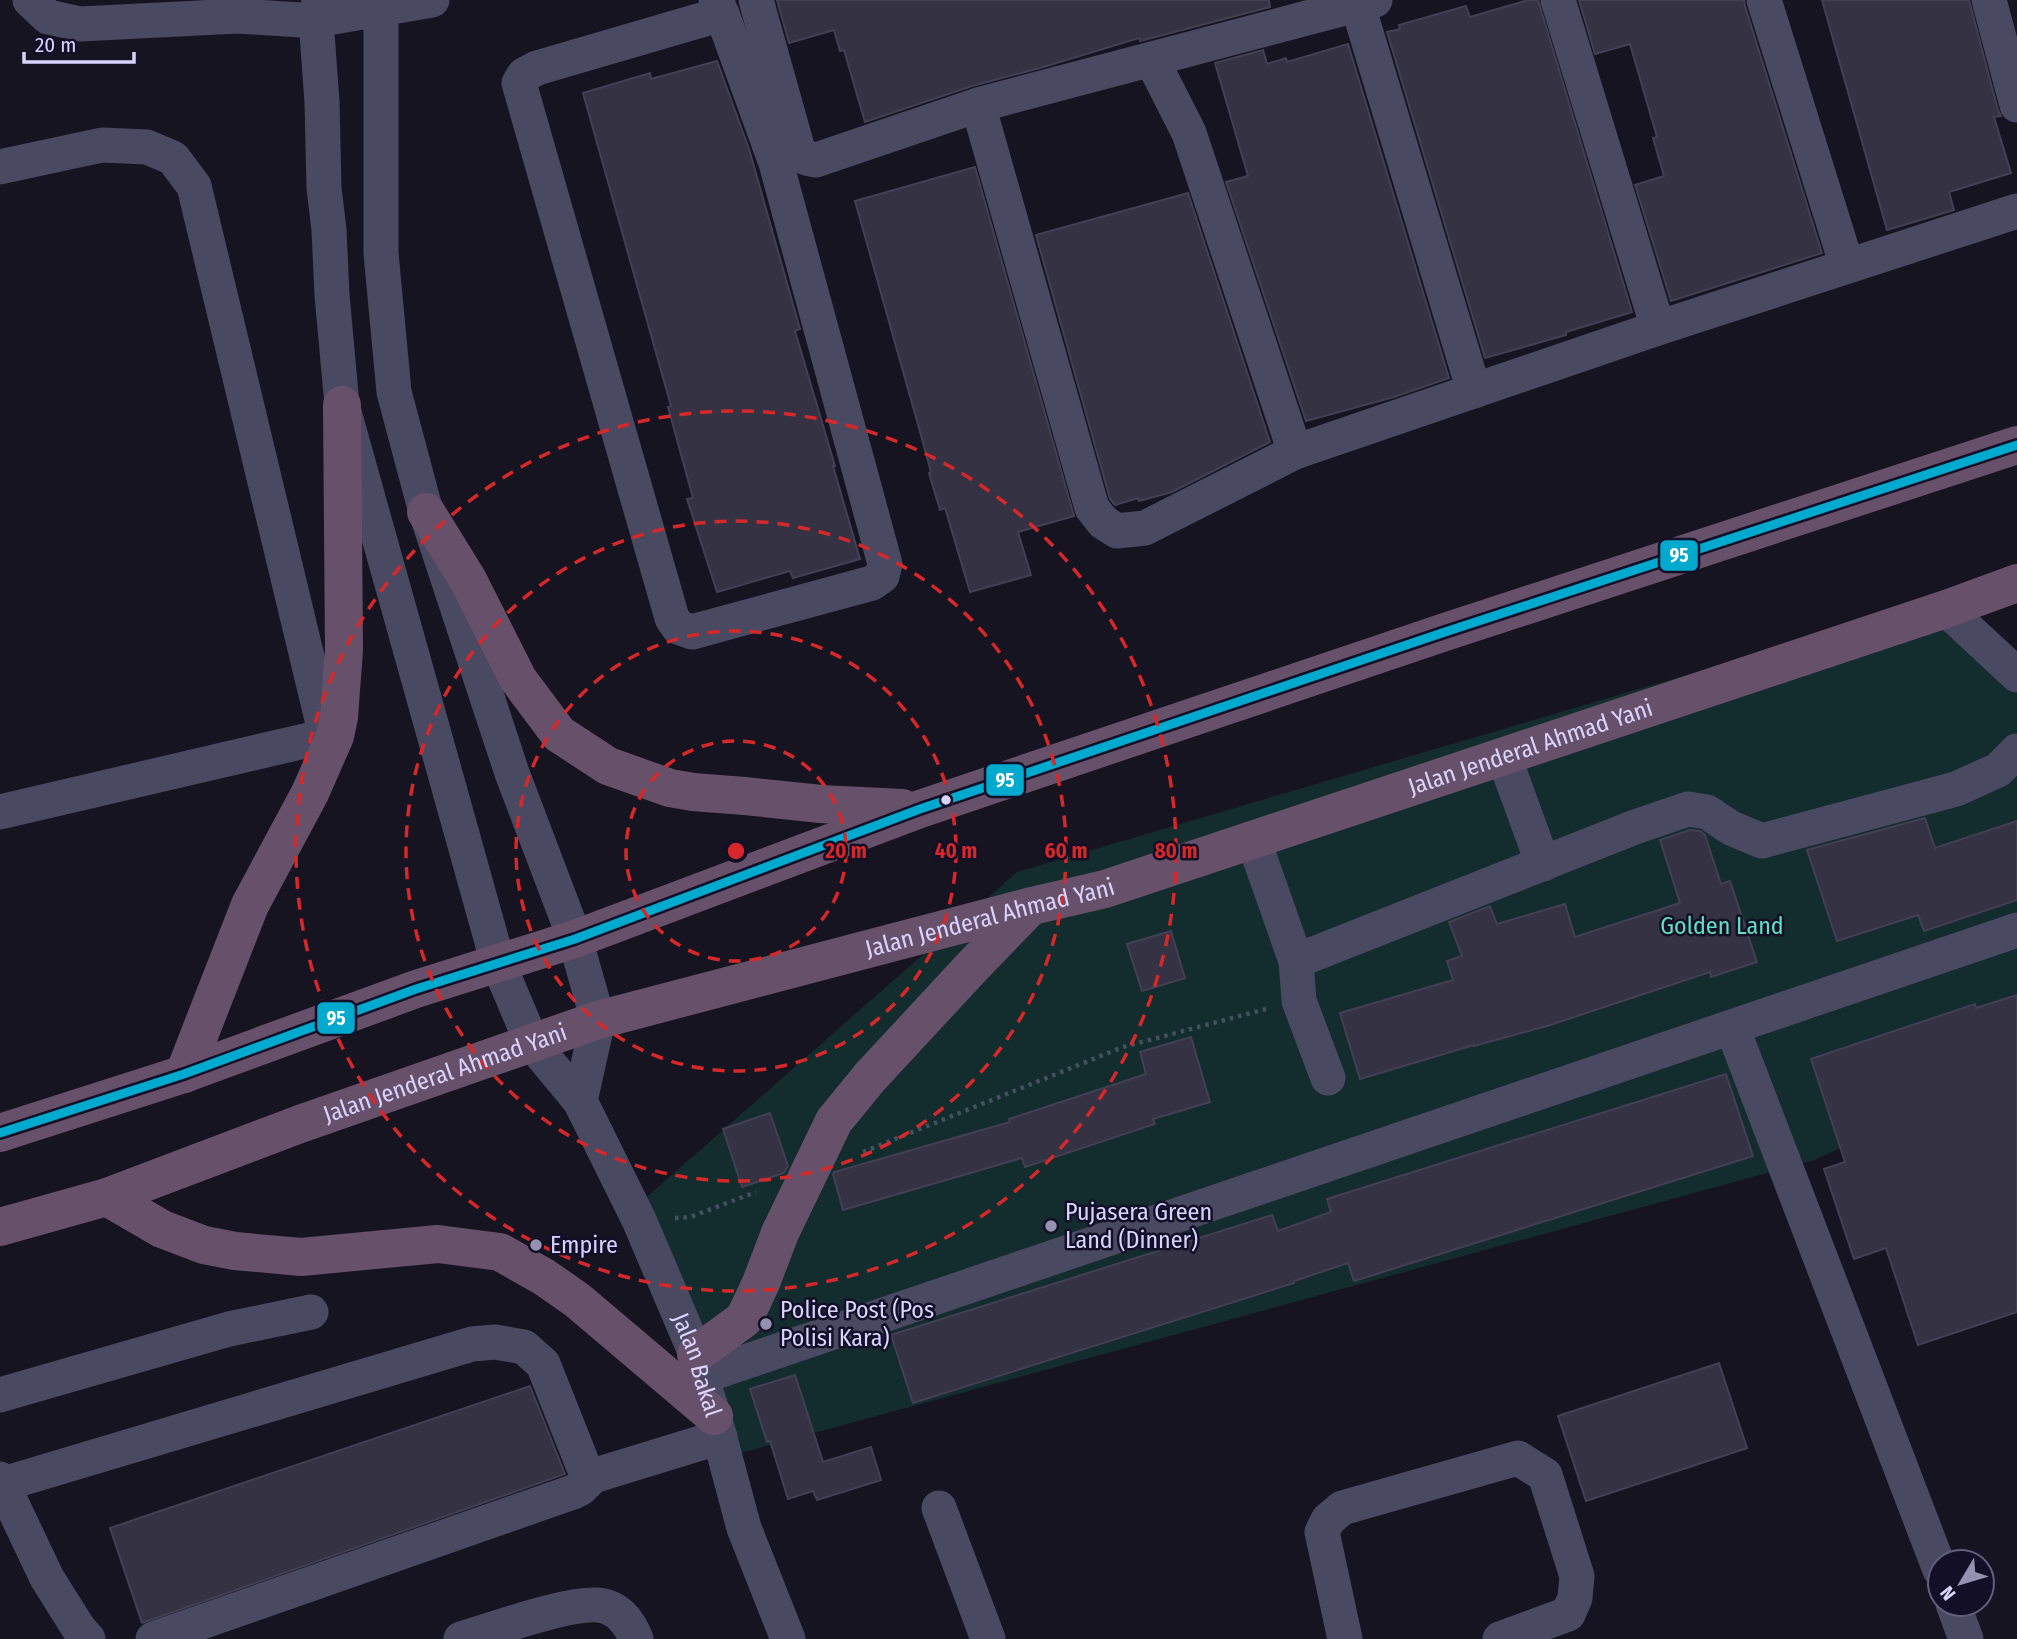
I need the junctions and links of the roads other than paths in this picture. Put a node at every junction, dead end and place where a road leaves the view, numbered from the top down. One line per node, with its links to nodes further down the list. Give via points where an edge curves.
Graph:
1 (30, 0): 10 (street, via 48,17 80,24 238,16 302,20)
2 (432, 0): 8 (street)
3 (756, 0): 12 (street, via 798,150 806,158 816,160)
4 (1558, 0): 17 (street)
5 (1764, 0): 16 (street)
6 (1989, 0): 13 (street)
7 (1367, 3): 11 (street); 18 (street)
8 (381, 5): 10 (street); 22 (street, via 381,253 394,392)
9 (719, 7): 9 (street, via 537,68 519,83 672,618 678,627 692,632 872,583 882,576 885,564 776,163)
10 (318, 10): 19 (street, Jalan Bakal, via 324,188)
11 (1152, 60): 12 (street); 21 (street, via 1189,133)
12 (978, 105): 21 (street, via 1092,508 1103,522 1118,531 1145,528)
13 (2017, 105)
14 (0, 167): 29 (street, via 102,145 147,148 173,158 194,186 326,736)
15 (2017, 211): 16 (street)
16 (1847, 266): 17 (street)
17 (1658, 328): 18 (street)
18 (1474, 391): 21 (street)
19 (342, 405): 36 (street, Jalan Bakal); 40 (highway, via 344,650 335,736 250,905)
20 (2017, 444): 28 (highway)
21 (1294, 452)
22 (426, 512): 28 (highway, via 468,580 518,679 559,734 608,765 693,792); 34 (street, via 512,772)
23 (2017, 583): 24 (highway, Jalan Jenderal Ahmad Yani)
24 (1946, 609): 25 (street); 27 (highway, Jalan Jenderal Ahmad Yani)
25 (2017, 675)
26 (2017, 751): 31 (street, via 1998,770 1956,789 1762,841 1707,811 1688,809)
27 (1504, 757): 30 (highway, Jalan Jenderal Ahmad Yani); 31 (street)
28 (920, 809): 34 (highway)
29 (0, 812)
30 (1253, 839): 32 (highway, Jalan Jenderal Ahmad Yani, via 1105,889); 35 (street)
31 (1543, 864): 35 (street)
32 (1032, 906): 37 (highway, Jalan Jenderal Ahmad Yani); 47 (highway, via 834,1121 779,1233 744,1320)
33 (2017, 930): 38 (street)
34 (575, 939): 36 (highway); 37 (street)
35 (1296, 961): 41 (street, via 1299,1001)
36 (498, 963): 39 (street, Jalan Bakal); 40 (highway)
37 (598, 1020): 39 (highway, Jalan Jenderal Ahmad Yani); 42 (street)
38 (1732, 1027): 47 (street); 53 (street)
39 (532, 1043): 42 (street, Jalan Bakal); 44 (highway, Jalan Jenderal Ahmad Yani)
40 (184, 1074): 43 (highway)
41 (1328, 1078)
42 (580, 1101): 47 (street, Jalan Bakal, via 639,1220)
43 (0, 1133)
44 (107, 1197): 45 (highway, Jalan Jenderal Ahmad Yani); 49 (highway, via 162,1229 235,1251 301,1257 438,1244 500,1252 577,1300)
45 (0, 1227)
46 (311, 1312): 48 (street, via 229,1329)
47 (698, 1366): 49 (street, Jalan Bakal)
48 (0, 1395)
49 (717, 1426): 50 (street); 59 (street, Jalan Bakal, via 744,1528)
50 (593, 1476): 51 (street, via 583,1465 543,1364 524,1347 495,1342 472,1344); 56 (street, via 573,1492)
51 (1, 1483): 55 (street, via 47,1578)
52 (939, 1508): 60 (street)
53 (1932, 1548)
54 (1958, 1618): 63 (street)
55 (88, 1639)
56 (153, 1639)
57 (461, 1639): 58 (street, via 594,1604 607,1606 629,1622)
58 (636, 1639)
59 (788, 1639)
60 (988, 1639)
61 (1345, 1639): 62 (street, via 1322,1532 1328,1520 1342,1508 1518,1458 1545,1475 1577,1576 1575,1598 1568,1614)
62 (1500, 1639)
63 (1966, 1639)

